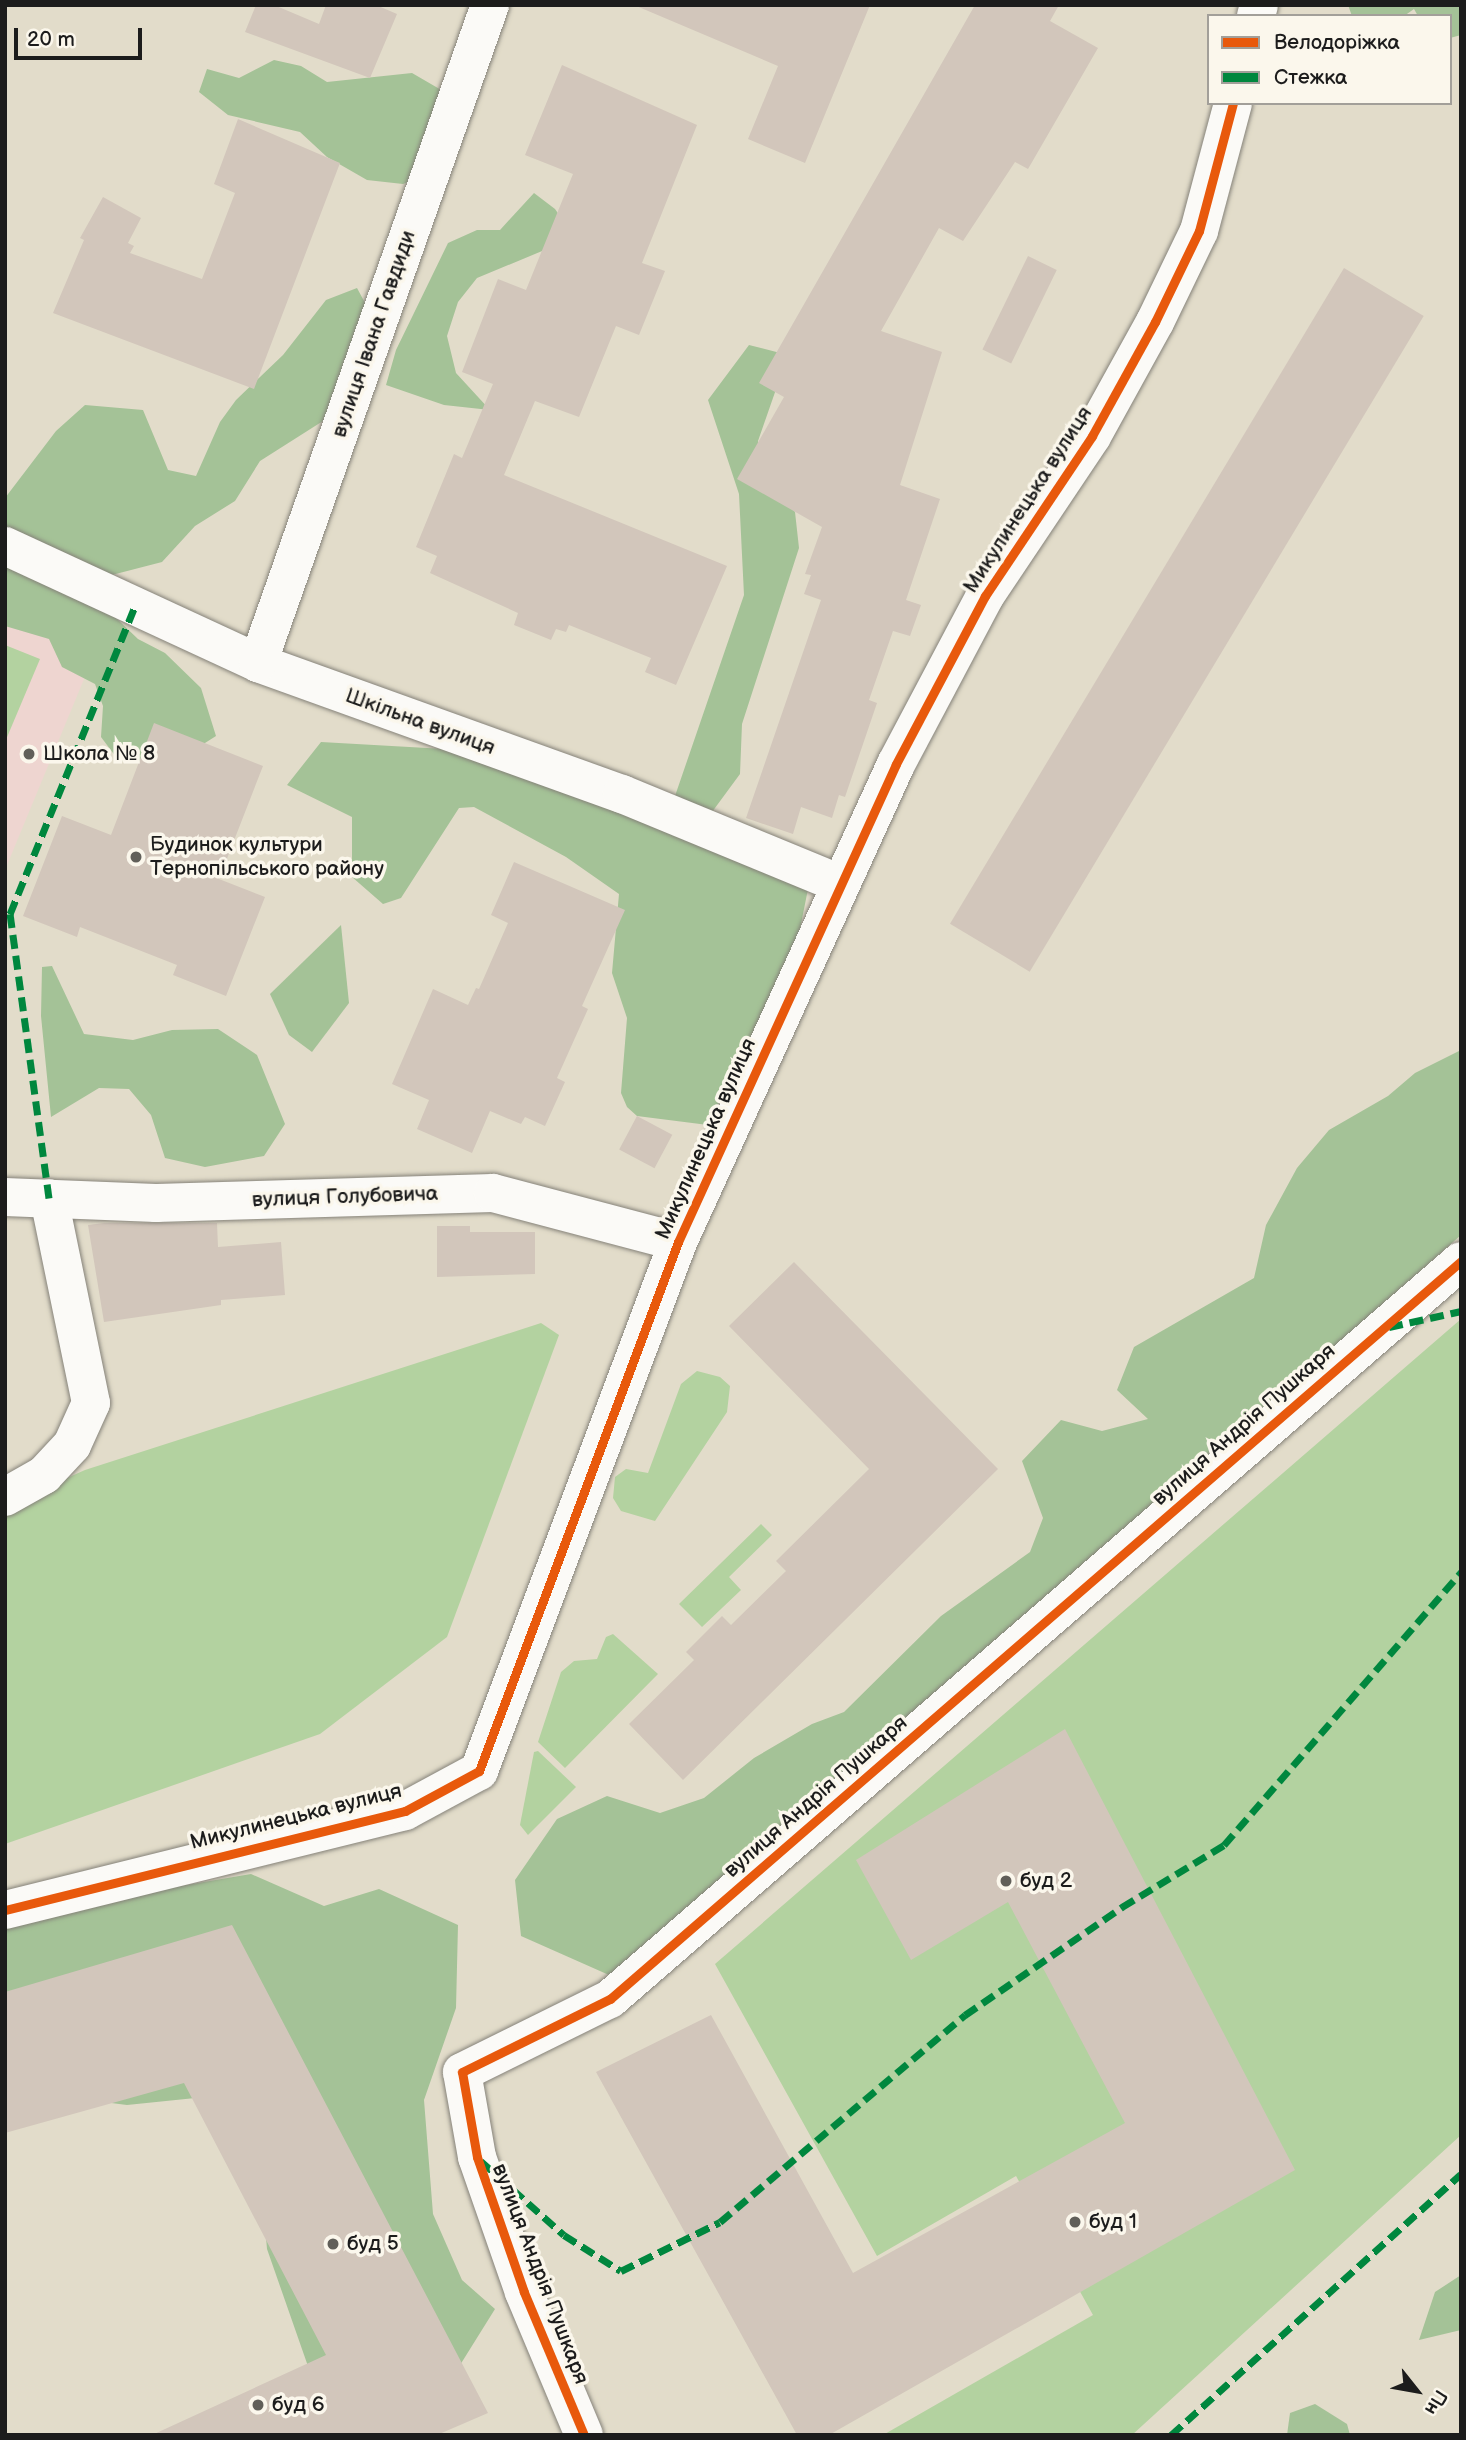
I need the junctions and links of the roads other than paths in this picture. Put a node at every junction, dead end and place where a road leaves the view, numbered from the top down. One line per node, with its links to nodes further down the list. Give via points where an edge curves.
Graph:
1 (490, 5): 4 (street, вулиця Івана Гавдиди)
2 (1232, 105): 5 (street, Микулинецька вулиця, via 1199,231 1155,322 1092,436 985,596 896,764)
3 (5, 546): 4 (street, Шкільна вулиця)
4 (258, 663): 5 (street, Шкільна вулиця, via 621,794)
5 (840, 884): 8 (street, Микулинецька вулиця)
6 (5, 1197): 7 (street, вулиця Голубовича)
7 (49, 1198): 8 (street, вулиця Голубовича, via 156,1203 493,1193); 10 (street, via 92,1403 72,1445 44,1475)
8 (678, 1242): 11 (street, Микулинецька вулиця, via 479,1771 405,1811)
9 (1461, 1261): 12 (street, вулиця Андрія Пушкаря, via 610,1999 462,2072 477,2157 524,2292)
10 (5, 1497)
11 (5, 1910)
12 (584, 2435)

